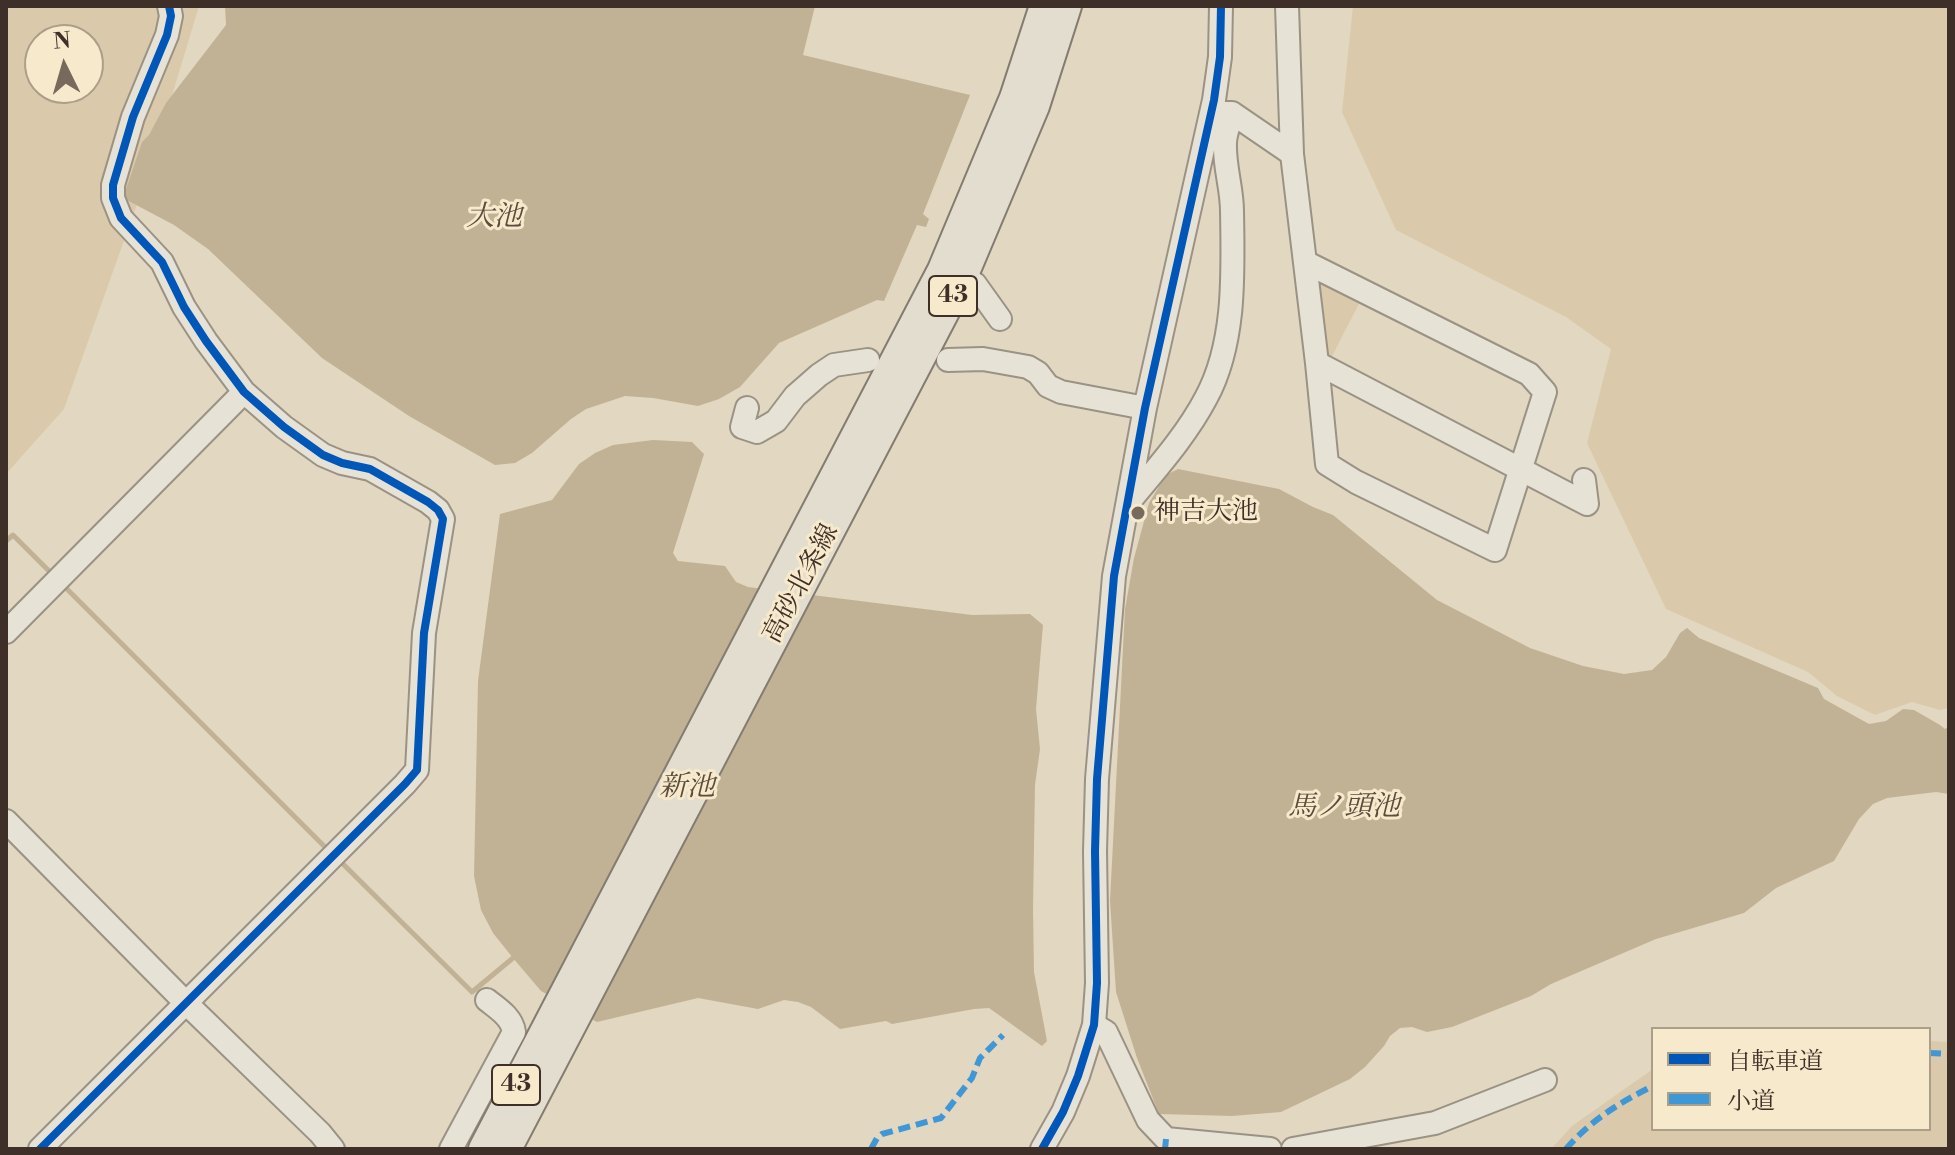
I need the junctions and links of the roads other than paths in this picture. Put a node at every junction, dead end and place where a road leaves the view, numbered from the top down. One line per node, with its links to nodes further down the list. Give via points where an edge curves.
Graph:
1 (169, 6): 14 (street, via 167,35 133,117 113,198 121,218 162,262 184,307)
2 (1044, 6): 20 (main road, 高砂北条線 / 43, via 1014,98 942,270)
3 (1067, 6): 9 (main road, 高砂北条線 / 43, via 1035,106)
4 (1221, 6): 6 (street, via 1214,100)
5 (1287, 6): 7 (street)
6 (1221, 113): 7 (street); 16 (street); 19 (street, via 1232,207 1231,294 1220,362 1191,423)
7 (1292, 154): 8 (street)
8 (1305, 262): 13 (street); 17 (street, via 1529,374 1545,392)
9 (963, 277): 10 (street, via 975,284); 20 (main road, 高砂北条線 / 43)
10 (1000, 319)
11 (868, 360): 15 (street, via 834,365 795,396 776,421 757,432 742,427)
12 (948, 360): 16 (street, via 983,359 1028,367 1061,392)
13 (1317, 363): 17 (street); 17 (street, via 1328,475 1356,482 1495,550)
14 (244, 392): 21 (street); 24 (street, via 323,455 370,469 428,502 438,510 443,528 424,633 417,770)
15 (747, 408)
16 (1145, 408): 19 (street)
17 (1521, 470): 18 (street, via 1587,504)
18 (1584, 480)
19 (1126, 506): 26 (street, via 1114,576 1097,779)
20 (799, 567): 25 (main road, 高砂北条線 / 43)
21 (6, 632)
22 (6, 821): 24 (street)
23 (487, 1000): 31 (street, via 510,1020 514,1032)
24 (185, 1002): 29 (street); 30 (street)
25 (559, 1025): 32 (main road, 高砂北条線 / 43); 33 (main road, 高砂北条線 / 43)
26 (1094, 1025): 34 (street, via 1063,1112); 35 (street, via 1106,1032 1148,1120 1166,1139)
27 (1545, 1080): 28 (street, via 1435,1123)
28 (1366, 1143): 36 (street)
29 (40, 1149)
30 (333, 1149)
31 (451, 1149)
32 (483, 1149)
33 (507, 1149)
34 (1042, 1149)
35 (1270, 1149)
36 (1293, 1149)

